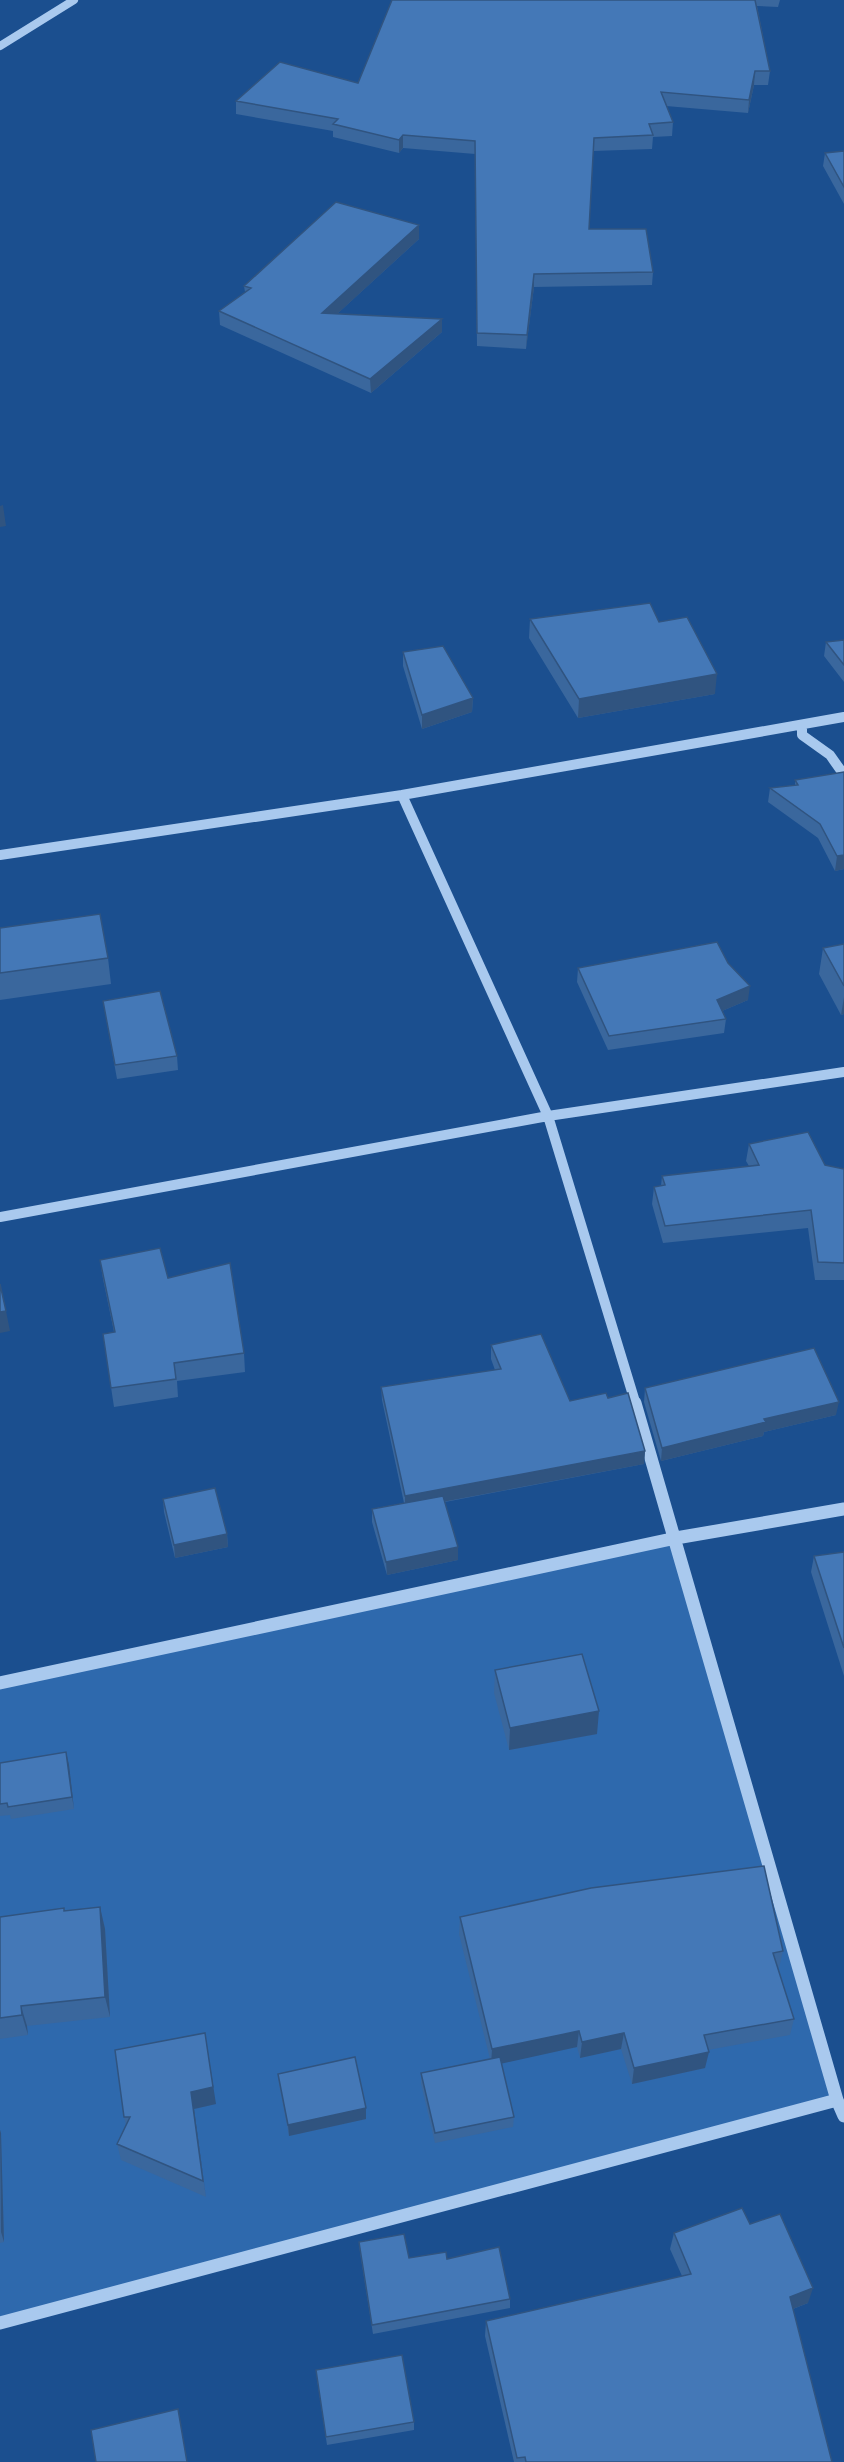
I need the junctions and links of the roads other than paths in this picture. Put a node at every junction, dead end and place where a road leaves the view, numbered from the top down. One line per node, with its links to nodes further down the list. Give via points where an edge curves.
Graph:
1 (74, 0): 2 (street)
2 (0, 46)
3 (844, 717): 4 (street)
4 (802, 726): 5 (street, via 802,735 830,755); 6 (street)
5 (844, 775)
6 (402, 795): 7 (street); 9 (street)
7 (0, 855)
8 (844, 1072): 9 (street)
9 (548, 1116): 10 (street); 12 (street)
10 (0, 1217)
11 (844, 1509): 12 (street)
12 (676, 1538): 13 (street); 14 (street)
13 (0, 1683)
14 (837, 2100): 15 (street); 16 (street)
15 (844, 2116)
16 (0, 2323)

